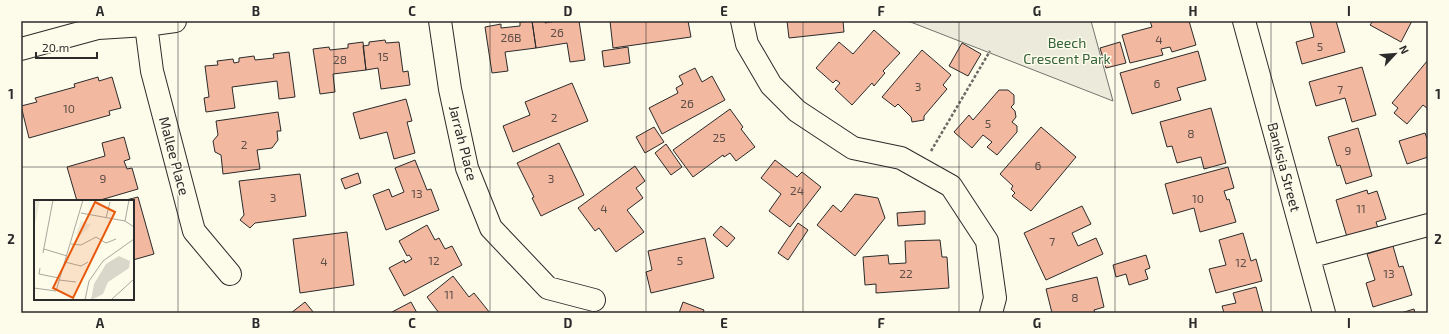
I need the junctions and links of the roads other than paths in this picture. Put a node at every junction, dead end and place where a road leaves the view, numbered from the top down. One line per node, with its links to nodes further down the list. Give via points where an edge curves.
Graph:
1 (174, 21): 5 (street)
2 (440, 21): 10 (street, Jarrah Place, via 450,89 467,168 491,228 548,288)
3 (742, 21): 11 (street, via 747,44 771,85 797,111 853,148 901,158 951,186 987,242 995,298)
4 (1244, 21): 8 (street, Banksia Street)
5 (146, 25): 6 (street, via 98,28); 9 (street, Mallee Place, via 152,71 194,231)
6 (21, 49)
7 (1428, 225): 8 (street)
8 (1309, 257): 12 (street, Banksia Street)
9 (230, 274)
10 (594, 300)
11 (991, 313)
12 (1324, 313)

